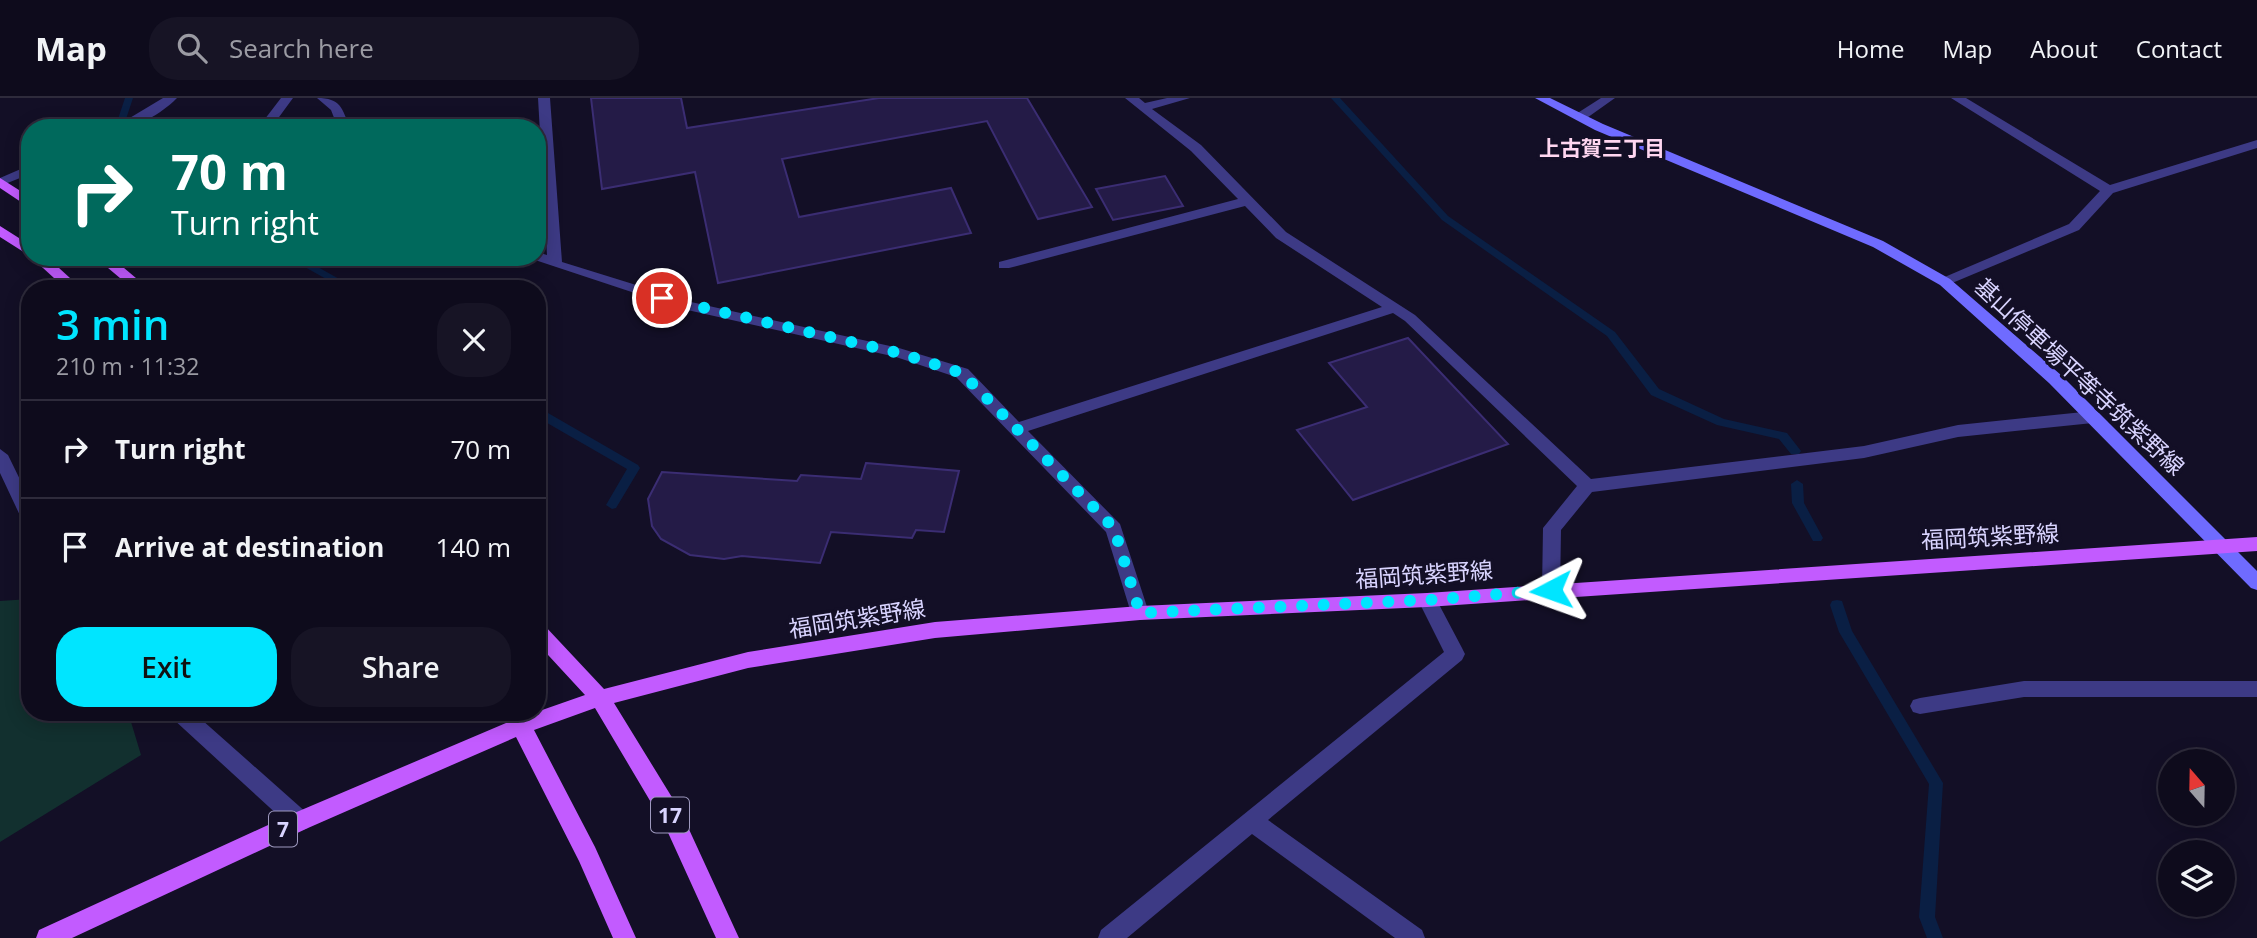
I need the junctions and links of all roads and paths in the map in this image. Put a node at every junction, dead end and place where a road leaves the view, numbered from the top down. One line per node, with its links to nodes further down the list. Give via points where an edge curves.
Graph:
1 (171, 98): 11 (street)
2 (287, 98): 12 (street)
3 (323, 98): 13 (street, via 336,108)
4 (544, 98): 14 (street)
5 (1184, 98): 9 (street)
6 (1541, 98): 10 (main road, 基山停車場平等寺筑紫野線)
7 (1609, 98): 10 (street)
8 (1958, 98): 19 (street)
9 (1137, 103): 21 (street, via 1196,148)
10 (1580, 117): 31 (main road, 基山停車場平等寺筑紫野線, via 1878,244)
11 (138, 119)
12 (271, 119)
13 (340, 119)
14 (545, 119)
15 (546, 128): 25 (street)
16 (2257, 144): 19 (street)
17 (21, 173): 18 (street)
18 (1, 182): 20 (main road)
19 (2108, 190): 31 (street, via 2074,227)
20 (21, 197)
21 (1247, 201): 26 (street); 32 (street, via 1281,235)
22 (0, 230): 23 (main road)
23 (21, 245)
24 (546, 260): 25 (street)
25 (555, 264): 34 (street, via 688,306 899,353 962,373)
26 (1004, 265)
27 (48, 266): 29 (main road)
28 (113, 266): 30 (main road)
29 (65, 280)
30 (131, 280)
31 (1945, 282): 33 (main road, 基山停車場平等寺筑紫野線)
32 (1394, 308): 34 (street); 36 (street)
33 (2093, 417): 36 (street, via 1958,431 1864,452); 39 (main road, 基山停車場平等寺筑紫野線)
34 (1018, 429): 43 (street, via 1114,528)
35 (0, 454): 37 (street)
36 (1587, 486): 41 (street, via 1552,528)
37 (21, 500)
38 (2257, 544): 39 (main road, 福岡筑紫野線)
39 (2222, 546): 40 (main road, 基山停車場平等寺筑紫野線); 41 (main road, 福岡筑紫野線)
40 (2257, 583)
41 (1551, 590): 42 (main road, 福岡筑紫野線)
42 (1427, 600): 43 (main road, 福岡筑紫野線); 53 (street, via 1455,654)
43 (1140, 613): 46 (main road, 福岡筑紫野線, via 922,632 748,660)
44 (546, 640): 46 (main road)
45 (2257, 689): 47 (street, via 2024,689)
46 (600, 698): 48 (main road, 7); 56 (main road, 17, via 673,819)
47 (1920, 706)
48 (546, 711)
49 (189, 721): 52 (street)
50 (510, 721): 52 (main road, 7)
51 (515, 721): 55 (main road, via 587,854)
52 (300, 821): 54 (main road, 7)
53 (1252, 821): 57 (street); 58 (street)
54 (47, 938)
55 (625, 938)
56 (728, 938)
57 (1109, 938)
58 (1413, 938)

